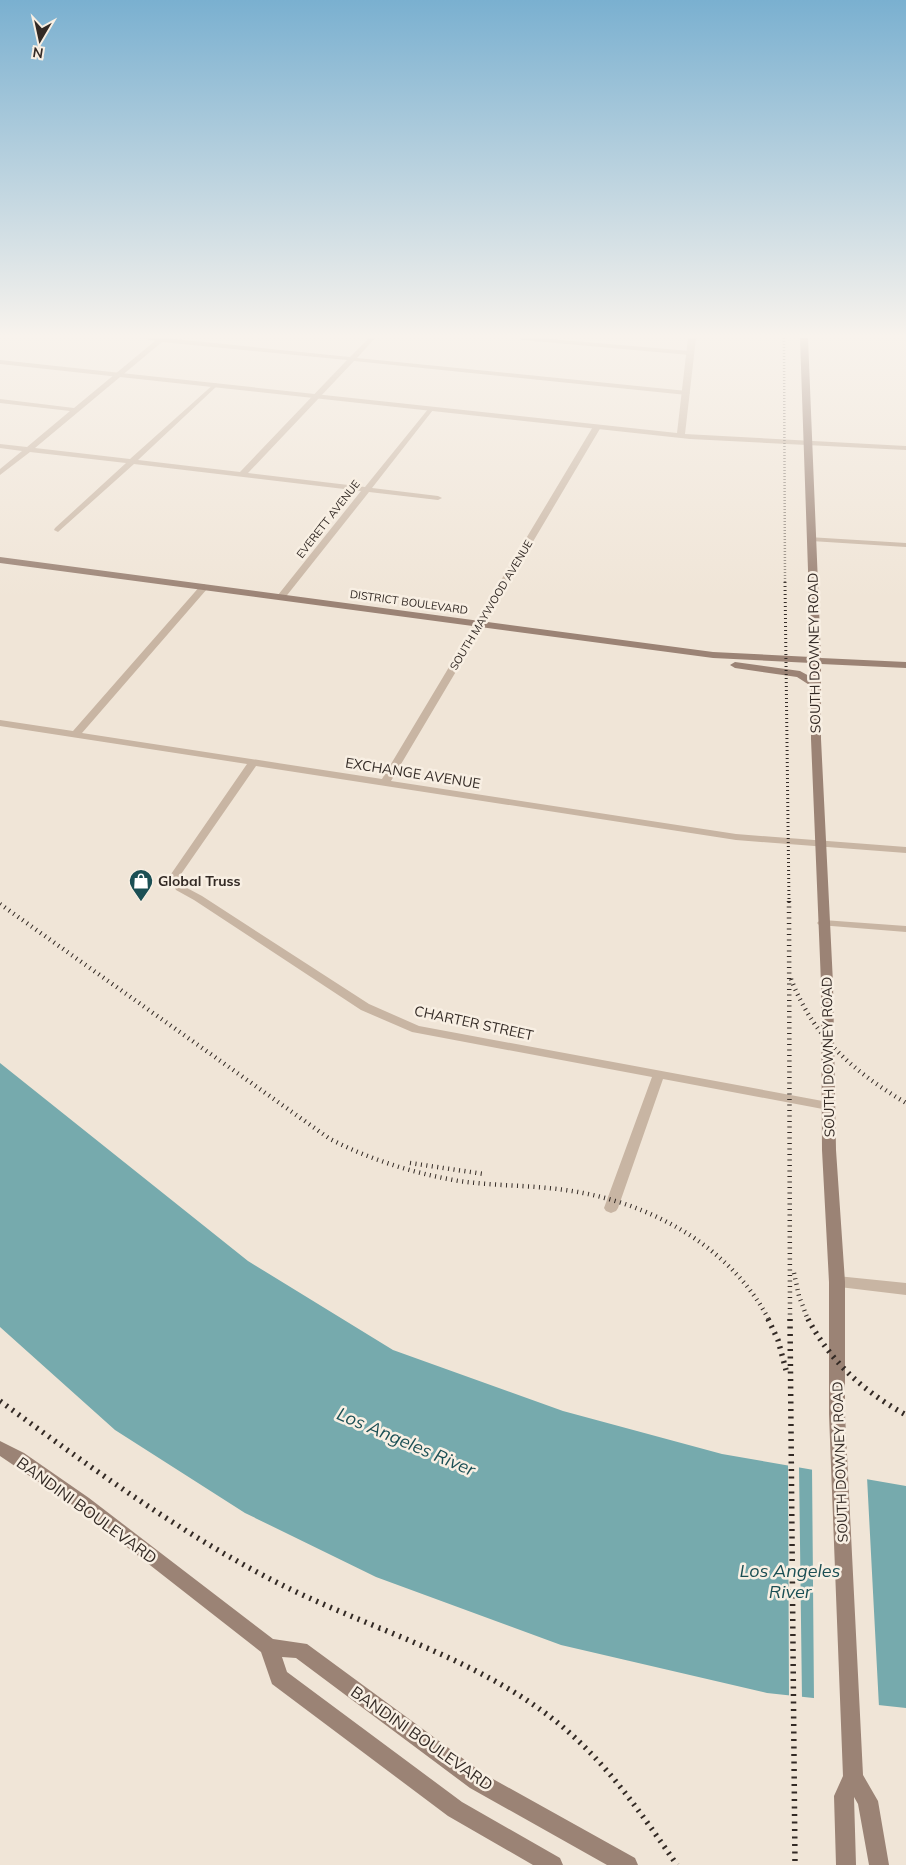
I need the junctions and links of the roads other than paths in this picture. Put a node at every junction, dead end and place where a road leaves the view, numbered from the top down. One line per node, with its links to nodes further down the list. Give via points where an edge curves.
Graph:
1 (57, 425): 13 (street)
2 (172, 425): 14 (street)
3 (289, 425): 16 (street)
4 (418, 425): 17 (street, EVERETT AVENUE)
5 (579, 425): 8 (street)
6 (683, 425): 9 (street)
7 (807, 425): 10 (main road, SOUTH DOWNEY ROAD)
8 (597, 427): 9 (street); 25 (street, SOUTH MAYWOOD AVENUE)
9 (681, 436): 10 (street)
10 (808, 443): 12 (street); 20 (main road, SOUTH DOWNEY ROAD)
11 (0, 446): 13 (street)
12 (906, 448)
13 (27, 450): 14 (street); 15 (street)
14 (132, 462): 16 (street); 19 (street)
15 (0, 473)
16 (242, 475): 17 (street)
17 (365, 490): 18 (street); 24 (street, EVERETT AVENUE)
18 (438, 498)
19 (58, 530)
20 (811, 539): 21 (street); 27 (main road, SOUTH DOWNEY ROAD)
21 (906, 544)
22 (0, 560): 23 (main road, DISTRICT BOULEVARD)
23 (204, 587): 24 (main road, DISTRICT BOULEVARD); 31 (street)
24 (281, 597): 25 (main road, DISTRICT BOULEVARD)
25 (479, 624): 26 (main road, DISTRICT BOULEVARD); 33 (street, SOUTH MAYWOOD AVENUE)
26 (699, 654): 27 (main road, DISTRICT BOULEVARD, via 754,659); 29 (main road, via 741,666 800,674)
27 (816, 659): 28 (main road, DISTRICT BOULEVARD); 29 (main road, SOUTH DOWNEY ROAD)
28 (906, 665)
29 (815, 684): 34 (main road, SOUTH DOWNEY ROAD)
30 (0, 722): 31 (street, EXCHANGE AVENUE)
31 (76, 734): 32 (street, EXCHANGE AVENUE)
32 (254, 762): 33 (street, EXCHANGE AVENUE); 38 (street, CHARTER STREET, via 174,877 182,891 198,898 365,1008 416,1029)
33 (385, 782): 34 (street, EXCHANGE AVENUE, via 736,837)
34 (822, 844): 35 (street, EXCHANGE AVENUE); 36 (main road, SOUTH DOWNEY ROAD)
35 (906, 850)
36 (823, 923): 37 (street); 39 (main road, SOUTH DOWNEY ROAD)
37 (906, 929)
38 (659, 1074): 39 (street, CHARTER STREET); 40 (street)
39 (828, 1106): 41 (main road, SOUTH DOWNEY ROAD)
40 (611, 1208)
41 (837, 1282): 42 (street); 45 (main road, SOUTH DOWNEY ROAD, via 837,1414)
42 (906, 1289)
43 (0, 1448): 44 (main road, BANDINI BOULEVARD, via 83,1503)
44 (268, 1647): 46 (main road, via 279,1678 286,1684 455,1810); 47 (main road, BANDINI BOULEVARD, via 300,1650 477,1780)
45 (852, 1777): 48 (main road, SOUTH DOWNEY ROAD, via 844,1796); 49 (main road, via 868,1801)
46 (554, 1865)
47 (628, 1865)
48 (846, 1865)
49 (878, 1865)

